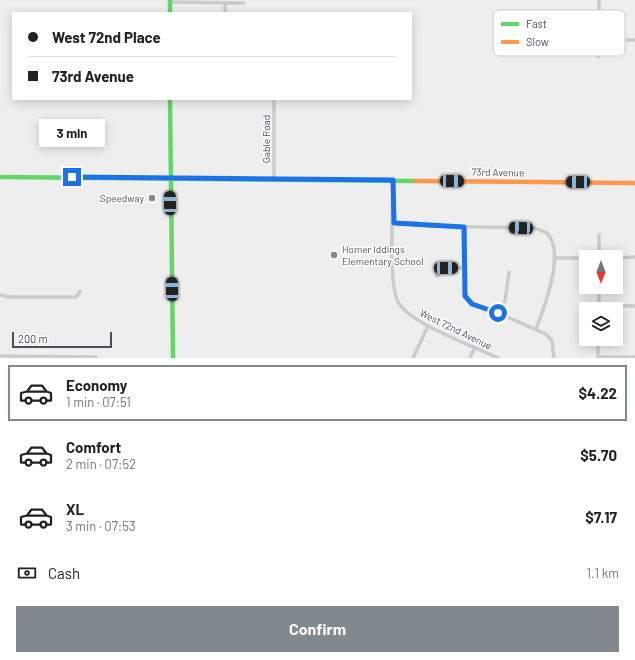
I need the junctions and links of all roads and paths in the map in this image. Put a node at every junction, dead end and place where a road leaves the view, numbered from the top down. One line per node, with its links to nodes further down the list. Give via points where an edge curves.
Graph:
1 (598, 0): 5 (street)
2 (170, 1): 3 (street); 6 (street)
3 (225, 3): 4 (street); 7 (street)
4 (244, 3)
5 (598, 10)
6 (170, 12)
7 (225, 12)
8 (170, 100): 11 (street)
9 (274, 100): 12 (street, Gable Road)
10 (0, 177): 11 (street, 73rd Avenue)
11 (170, 178): 12 (street, 73rd Avenue); 39 (street)
12 (274, 179): 13 (street, 73rd Avenue)
13 (393, 180): 14 (street, 73rd Avenue); 15 (street)
14 (635, 183)
15 (394, 223): 16 (street); 31 (street, West 72nd Avenue, via 394,293 398,303 405,310)
16 (464, 227): 20 (street, via 535,228 546,233 553,242); 23 (street)
17 (599, 235): 18 (street)
18 (599, 250)
19 (635, 257): 22 (street)
20 (554, 258): 21 (street); 32 (street, via 553,280)
21 (579, 258)
22 (623, 258)
23 (464, 268): 25 (street, via 446,268); 30 (street, via 465,296 472,304)
24 (509, 272): 30 (street, via 505,301)
25 (437, 276)
26 (80, 290): 27 (street, via 76,297)
27 (0, 295)
28 (623, 306): 29 (street)
29 (635, 306)
30 (498, 313): 32 (street)
31 (428, 326): 34 (street, West 72nd Avenue); 40 (street)
32 (536, 329): 43 (street, via 552,341)
33 (598, 346): 37 (street)
34 (475, 347): 41 (street); 42 (street, West 72nd Avenue)
35 (0, 356): 36 (street)
36 (96, 357)
37 (598, 357): 38 (street)
38 (635, 357)
39 (173, 358)
40 (413, 358)
41 (470, 358)
42 (498, 358)
43 (554, 358)

